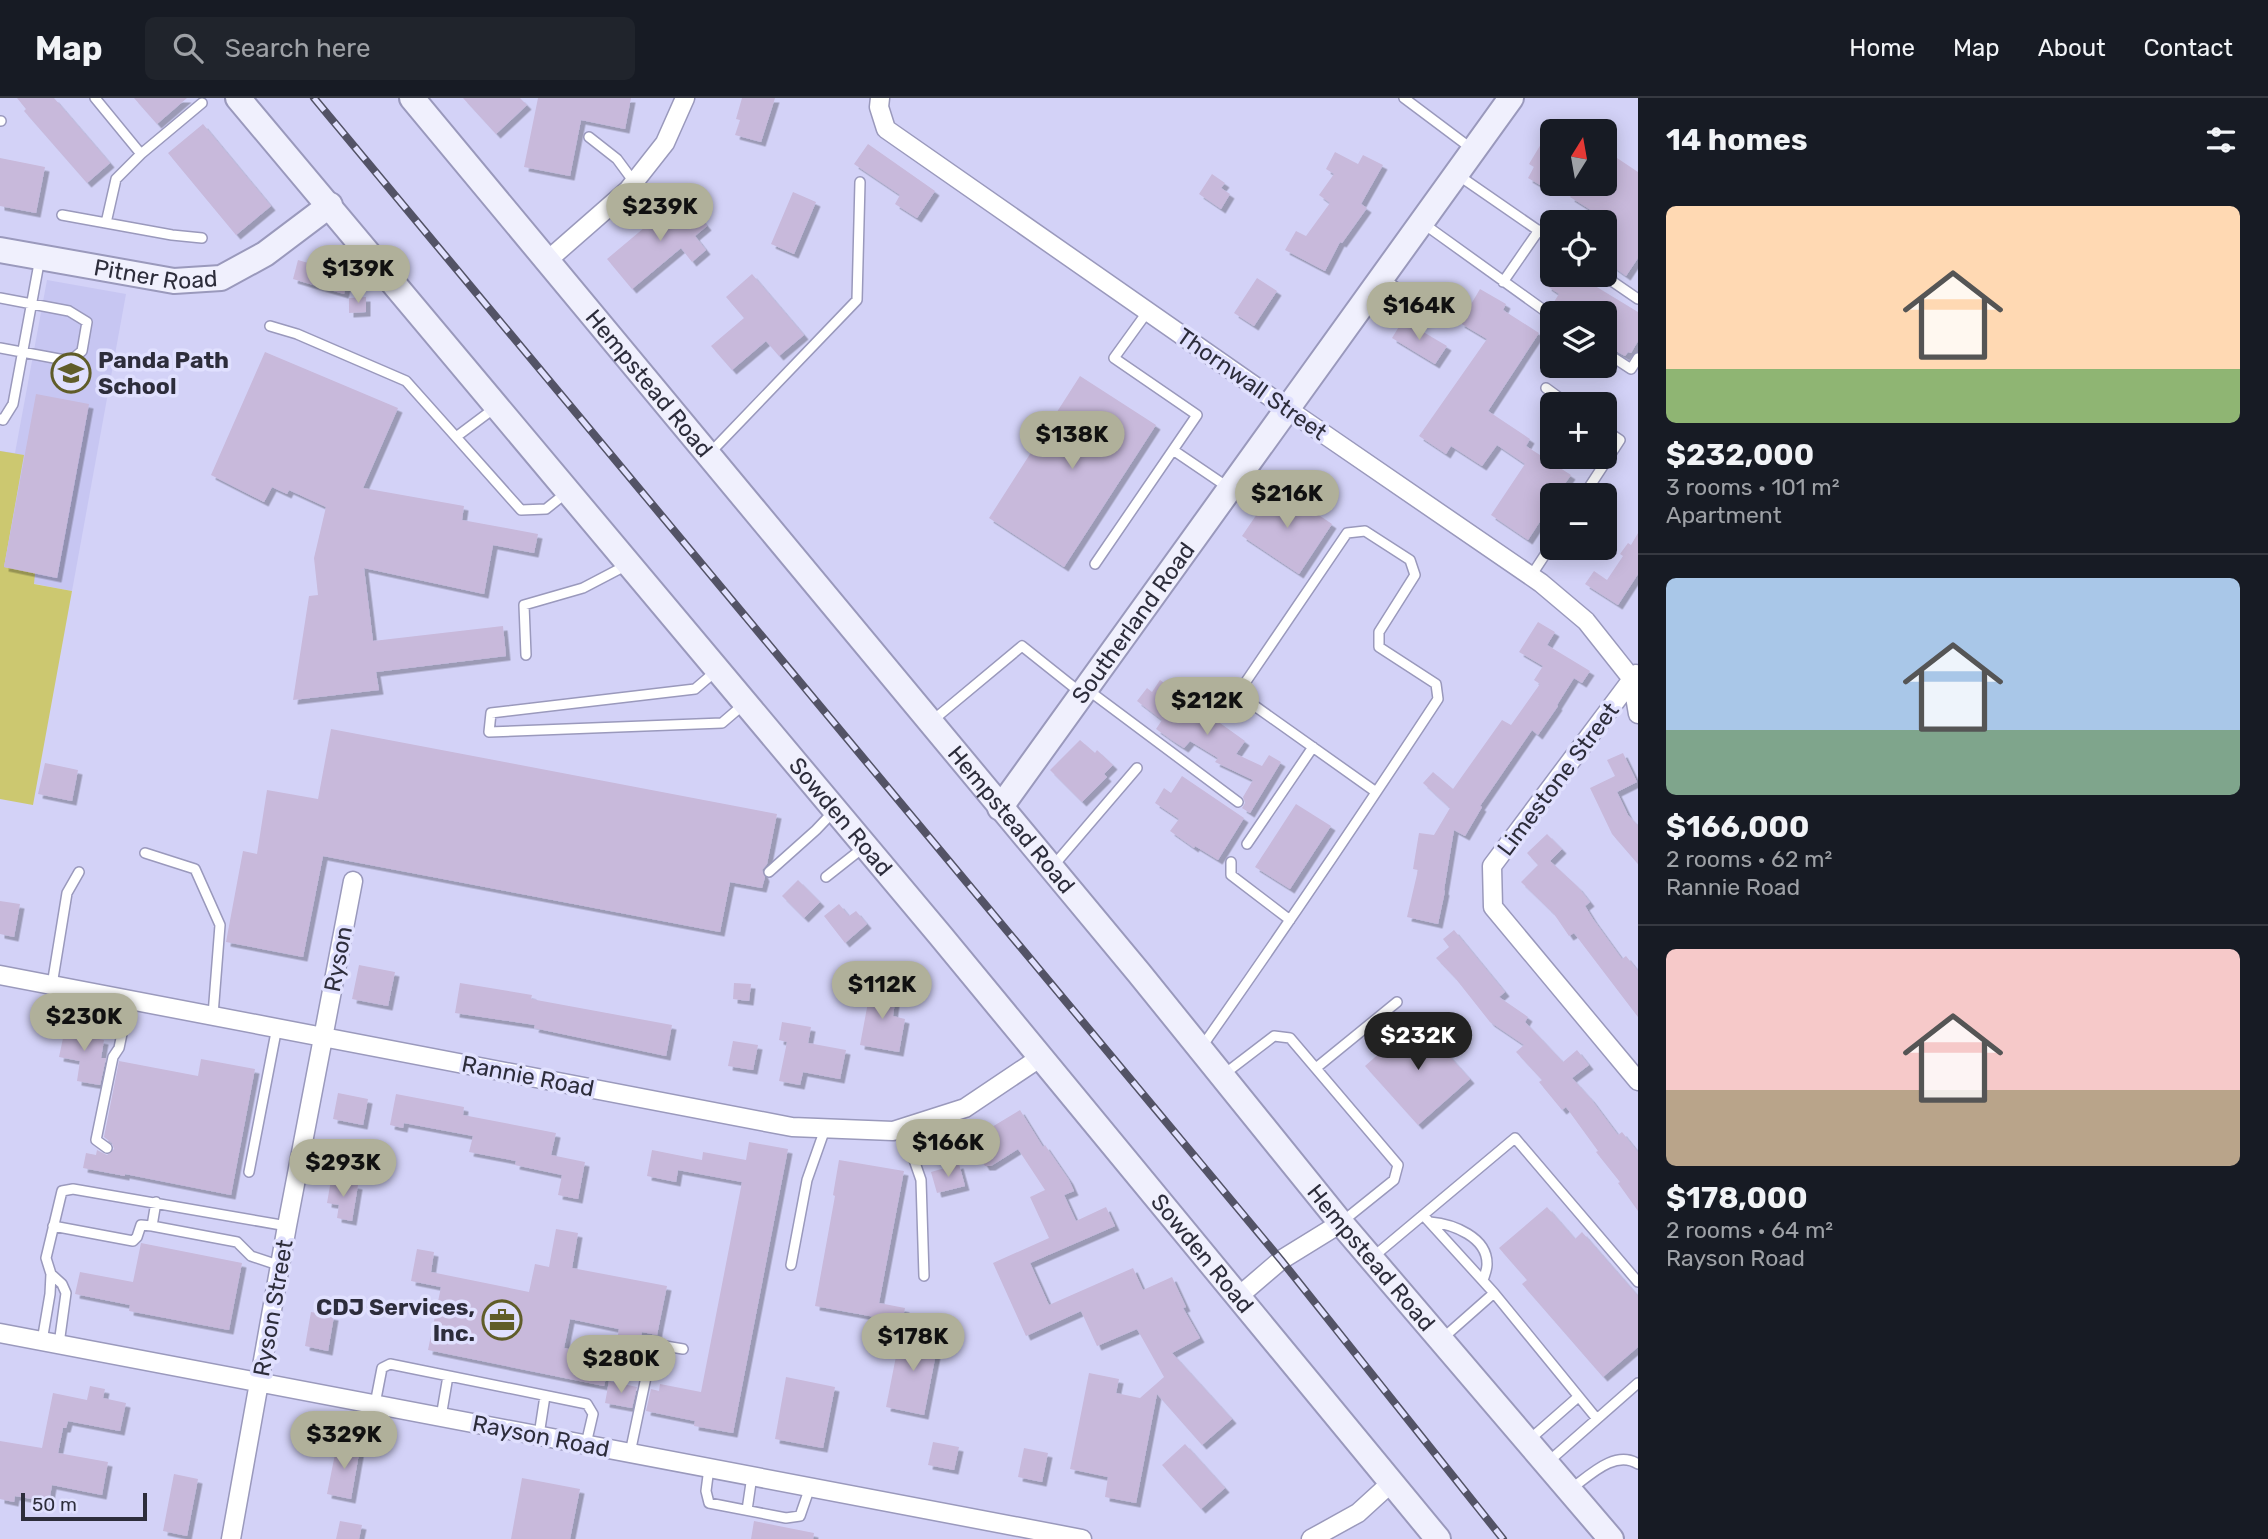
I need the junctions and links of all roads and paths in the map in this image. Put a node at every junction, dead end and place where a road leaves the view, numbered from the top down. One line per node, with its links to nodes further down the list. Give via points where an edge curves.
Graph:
1 (96, 98): 11 (lane)
2 (238, 98): 15 (street, Sowden Road)
3 (412, 98): 23 (street, Hempstead Road)
4 (685, 98): 13 (street, via 665,143)
5 (880, 98): 31 (street, Thornwall Street, via 878,107 886,129)
6 (1404, 98): 10 (lane)
7 (1511, 98): 10 (street, Southerland Road)
8 (202, 103): 11 (lane)
9 (589, 136): 13 (lane, via 617,159)
10 (1474, 150): 12 (street, Southerland Road)
11 (141, 153): 17 (lane, via 116,179)
12 (1457, 173): 18 (street, Southerland Road); 19 (lane)
13 (634, 182): 23 (street)
14 (860, 182): 45 (lane, via 857,300)
15 (330, 205): 22 (street, Pitner Road, via 265,254 221,278 174,281); 40 (street, Sowden Road)
16 (62, 215): 17 (lane)
17 (106, 223): 20 (lane)
18 (1423, 223): 24 (street, Southerland Road); 25 (lane)
19 (1539, 230): 25 (lane)
20 (202, 238)
21 (0, 250): 22 (street, Pitner Road)
22 (40, 258): 29 (lane)
23 (548, 260): 45 (street, Hempstead Road)
24 (1383, 278): 32 (lane); 41 (street, Southerland Road)
25 (1503, 282): 30 (lane)
26 (1617, 285): 28 (lane)
27 (0, 298): 29 (lane)
28 (1638, 299)
29 (32, 303): 35 (lane); 35 (lane, via 69,311 87,322 82,351 70,361)
30 (1540, 308)
31 (1148, 311): 41 (street, Thornwall Street); 44 (lane, via 1114,358 1198,415)
32 (1436, 316)
33 (270, 326): 43 (lane, via 406,381)
34 (0, 348): 35 (lane)
35 (23, 352): 42 (lane, via 13,404)
36 (1638, 358): 37 (lane, via 1631,369)
37 (1617, 360)
38 (1546, 388): 39 (lane)
39 (1552, 392)
40 (497, 407): 43 (lane); 47 (street, Sowden Road)
41 (1289, 410): 46 (street, Southerland Road); 51 (street, Thornwall Street)
42 (0, 419)
43 (456, 437): 47 (lane, via 521,510 546,509)
44 (1173, 450): 46 (lane); 50 (lane)
45 (708, 454): 58 (street, Hempstead Road)
46 (1231, 489): 55 (street, Southerland Road)
47 (568, 491): 49 (street, Sowden Road)
48 (1542, 560): 51 (lane)
49 (629, 564): 52 (lane, via 583,589 524,605); 53 (street, Sowden Road)
50 (1095, 564)
51 (1531, 576): 54 (street, Thornwall Street, via 1586,621)
52 (526, 654)
53 (718, 670): 56 (street, Sowden Road); 56 (lane, via 695,689 491,712 489,732 722,723)
54 (1635, 675): 57 (street, Thornwall Street); 86 (street, Limestone Street, via 1492,866 1493,907)
55 (1084, 692): 58 (lane, via 1022,646); 62 (lane); 63 (street, Southerland Road)
56 (745, 703): 64 (street, Sowden Road)
57 (1638, 714)
58 (930, 723): 63 (street, Hempstead Road)
59 (1313, 747): 61 (lane); 61 (lane, via 1245,699 1245,683 1347,533 1365,531 1410,560 1415,575 1379,632 1379,648 1436,684 1438,699); 65 (lane)
60 (1137, 768): 69 (lane)
61 (1376, 792): 74 (lane)
62 (1238, 802)
63 (1000, 808): 69 (street, Hempstead Road)
64 (835, 809): 66 (street, Sowden Road); 71 (lane)
65 (1247, 844)
66 (866, 846): 72 (lane); 83 (street, Sowden Road)
67 (145, 853): 79 (lane, via 195,869 220,925)
68 (1231, 862): 74 (lane, via 1231,875)
69 (1051, 869): 82 (street, Hempstead Road)
70 (79, 872): 76 (lane, via 67,893)
71 (769, 872)
72 (826, 877)
73 (353, 881): 81 (street, Ryson)
74 (1290, 920): 82 (lane)
75 (0, 975): 76 (street, Rannie Road)
76 (52, 985): 77 (street, Rannie Road)
77 (130, 1000): 79 (street, Rannie Road); 89 (lane, via 96,1140)
78 (1397, 1002): 84 (lane)
79 (213, 1015): 80 (street, Rannie Road)
80 (277, 1027): 81 (street, Rannie Road); 90 (lane)
81 (324, 1036): 88 (street, Rannie Road, via 792,1128); 97 (street, Ryson Street)
82 (1200, 1049): 85 (street, Hempstead Road)
83 (1041, 1057): 87 (street, Rannie Road, via 965,1108); 106 (street, Sowden Road)
84 (1316, 1068): 85 (lane, via 1290,1038 1273,1036); 93 (lane, via 1398,1165 1394,1180)
85 (1222, 1076): 93 (street, Hempstead Road)
86 (1638, 1082)
87 (903, 1128): 88 (street, Rannie Road); 102 (lane, via 921,1180)
88 (825, 1129): 99 (lane, via 807,1180)
89 (107, 1148)
90 (249, 1172)
91 (156, 1202): 95 (lane, via 66,1189 59,1196); 96 (lane); 97 (lane)
92 (1423, 1215): 94 (lane); 98 (lane); 104 (lane, via 1514,1138)
93 (1341, 1223): 98 (street, Hempstead Road); 106 (street, via 1281,1260)
94 (1430, 1223): 103 (lane); 103 (lane, via 1448,1224 1481,1245 1488,1263)
95 (53, 1226): 96 (lane, via 133,1241 141,1225); 101 (lane, via 46,1258)
96 (152, 1226): 100 (lane, via 237,1242 251,1256)
97 (287, 1226): 100 (street, Ryson Street)
98 (1372, 1258): 108 (street, Hempstead Road)
99 (792, 1265)
100 (281, 1266): 112 (street, Ryson Street)
101 (51, 1274): 109 (lane); 109 (lane, via 66,1293)
102 (924, 1276)
103 (1483, 1281): 105 (lane)
104 (1638, 1282)
105 (1494, 1293): 108 (lane); 115 (lane)
106 (1239, 1296): 127 (street, Sowden Road)
107 (0, 1333): 109 (street, Rayson Road)
108 (1441, 1339): 120 (street, Hempstead Road)
109 (50, 1342): 112 (street, Rayson Road)
110 (683, 1349): 122 (lane, via 653,1344)
111 (448, 1376): 114 (lane); 116 (lane, via 390,1364 382,1368); 117 (lane)
112 (259, 1382): 116 (street, Rayson Road); 131 (street, Ryson Street)
113 (1638, 1383): 118 (lane)
114 (545, 1396): 119 (lane); 121 (lane, via 587,1404 593,1413)
115 (1578, 1397): 118 (lane); 120 (lane)
116 (374, 1404): 117 (street, Rayson Road)
117 (441, 1417): 119 (street, Rayson Road)
118 (1597, 1419): 123 (lane)
119 (538, 1435): 121 (street, Rayson Road)
120 (1527, 1441): 123 (street, Hempstead Road)
121 (586, 1444): 122 (street, Rayson Road)
122 (630, 1453): 125 (street, Rayson Road)
123 (1546, 1463): 129 (street, Hempstead Road)
124 (1638, 1464): 129 (lane, via 1608,1462)
125 (709, 1468): 126 (street, Rayson Road); 130 (lane, via 709,1503)
126 (752, 1476): 128 (street, Rayson Road); 130 (lane)
127 (1392, 1482): 133 (street, via 1357,1513); 134 (street, Sowden Road)
128 (810, 1487): 130 (lane, via 800,1516 786,1518); 132 (street, Rayson Road)
129 (1569, 1490): 135 (street, Hempstead Road)
130 (747, 1510)
131 (231, 1539)
132 (1082, 1539)
133 (1311, 1539)
134 (1438, 1539)
135 (1611, 1539)

